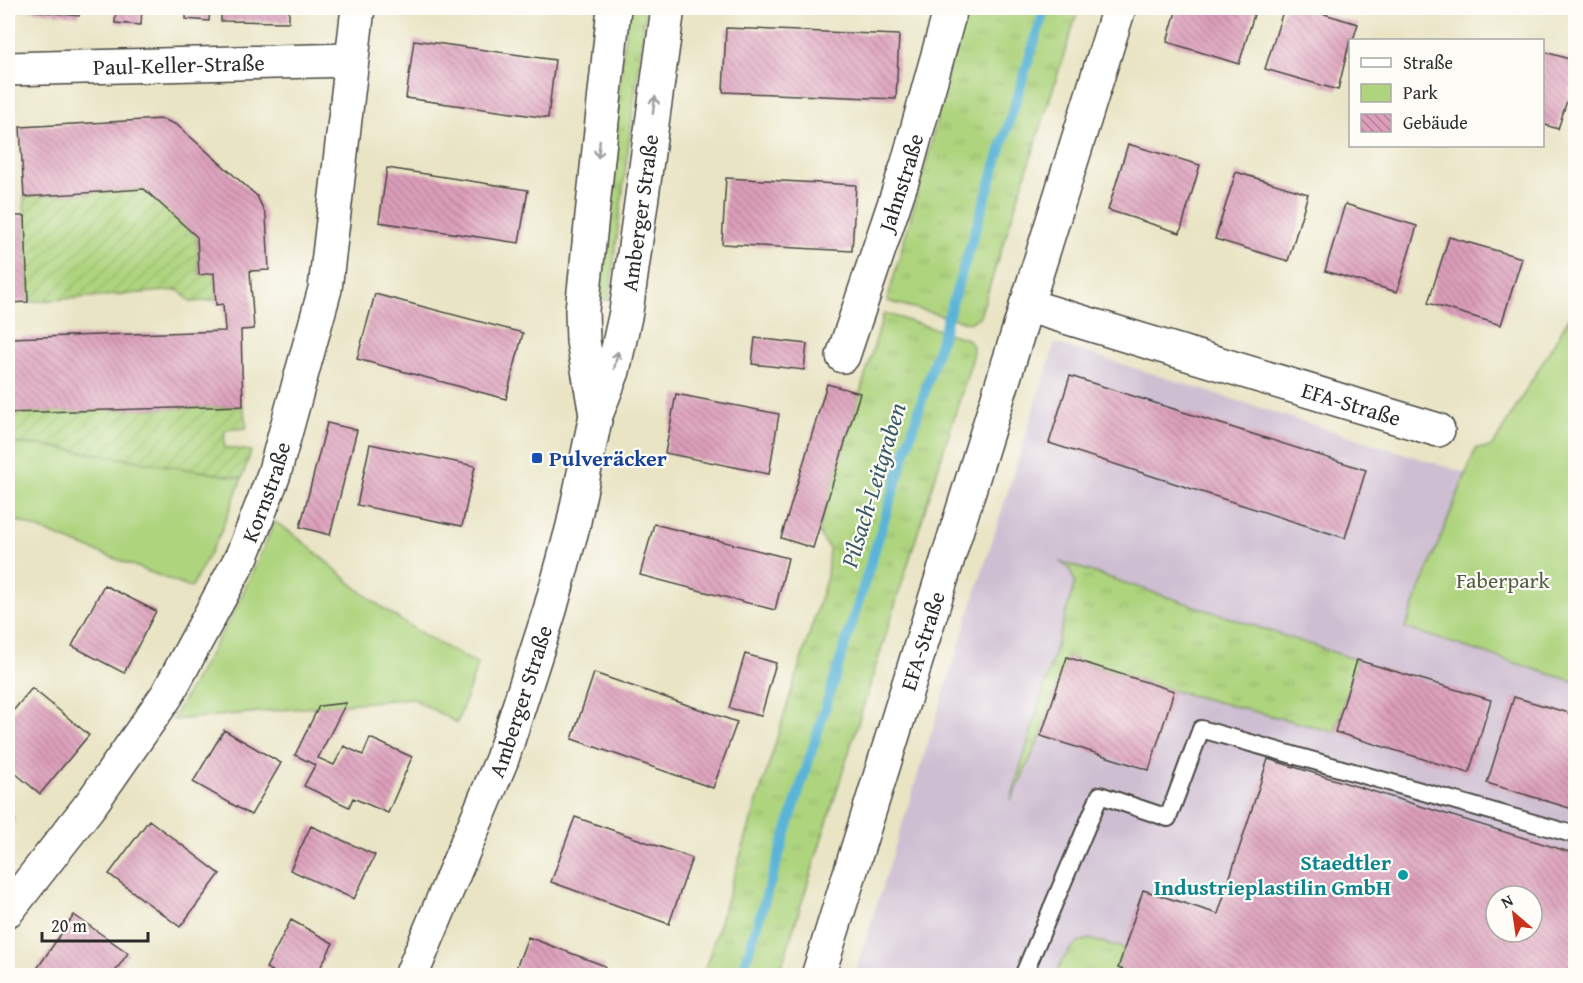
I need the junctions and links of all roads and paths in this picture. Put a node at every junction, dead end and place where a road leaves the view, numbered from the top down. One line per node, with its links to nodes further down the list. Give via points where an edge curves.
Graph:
1 (358, 8): 6 (street, Kornstraße)
2 (614, 8): 10 (street, Amberger Straße, one-way to 10, via 582,310 583,341)
3 (668, 8): 10 (street, Amberger Straße, one-way to 3, via 614,371 624,321)
4 (951, 8): 9 (street, Jahnstraße, via 907,166)
5 (1119, 8): 8 (street, EFA-Straße)
6 (350, 60): 7 (street, Paul-Keller-Straße); 13 (street, Kornstraße, via 325,289 274,474 242,556 167,695 91,804)
7 (8, 69)
8 (1026, 305): 11 (street, EFA-Straße); 15 (street, EFA-Straße)
9 (843, 356)
10 (596, 415): 14 (street, Amberger Straße, via 573,526 518,714 480,816)
11 (1438, 430)
12 (1575, 835): 16 (lane, via 1201,729 1168,818 1100,795)
13 (8, 910)
14 (411, 975)
15 (818, 975)
16 (1023, 975)

